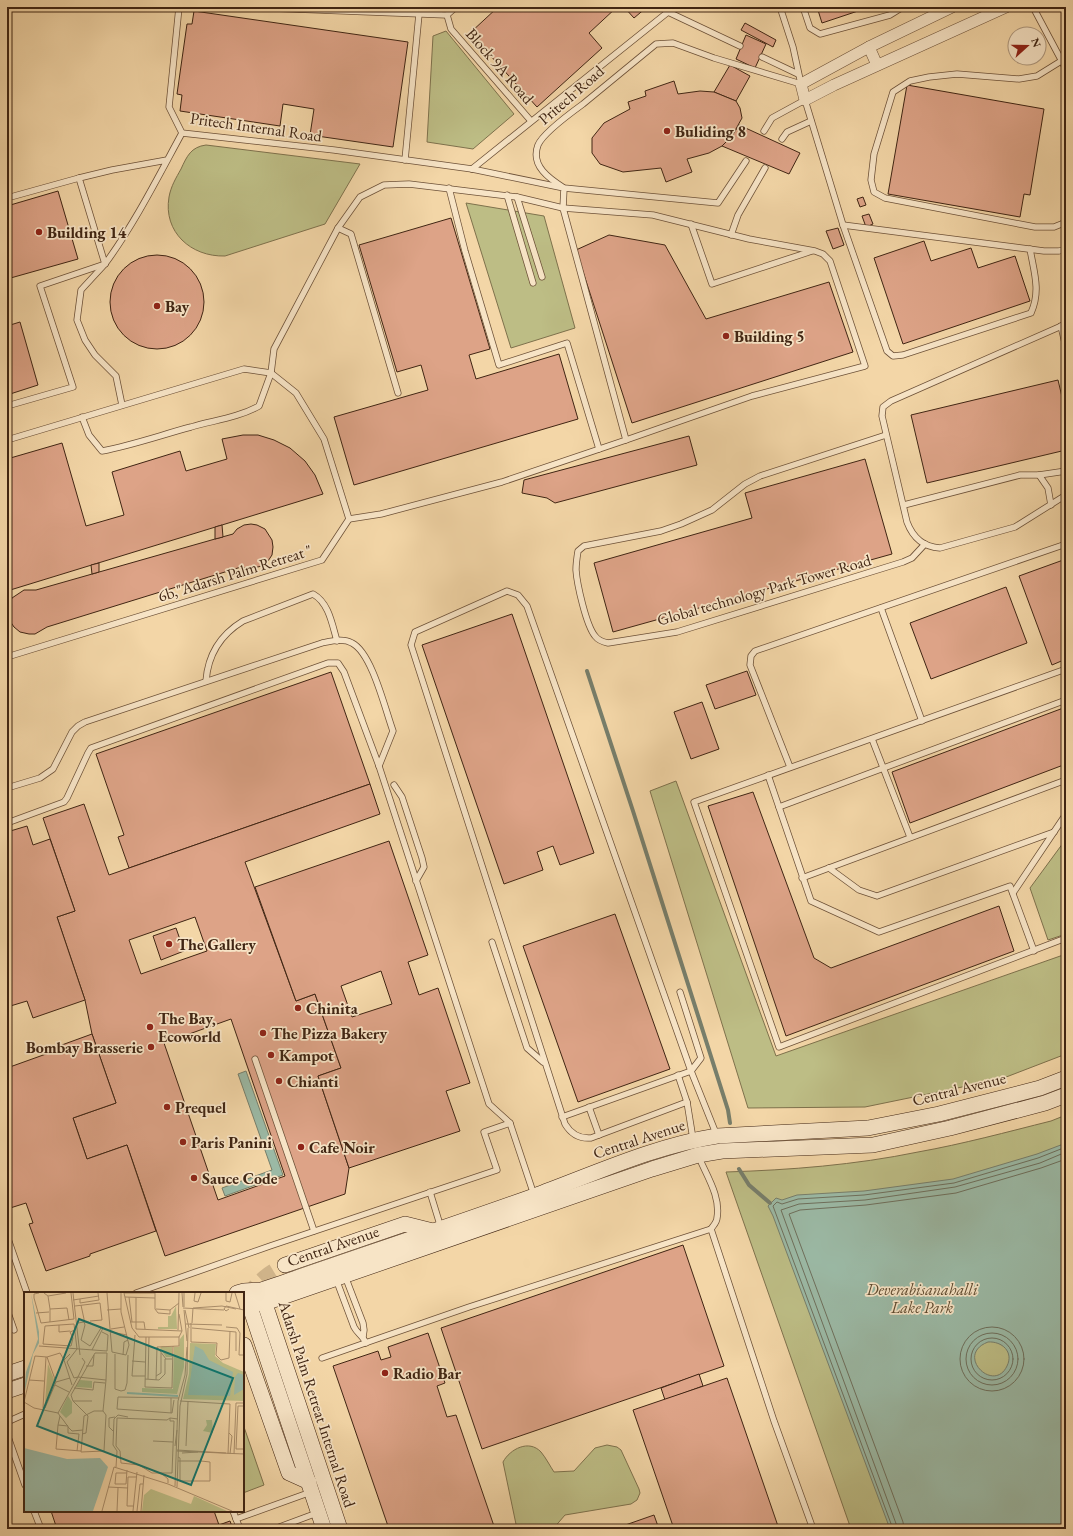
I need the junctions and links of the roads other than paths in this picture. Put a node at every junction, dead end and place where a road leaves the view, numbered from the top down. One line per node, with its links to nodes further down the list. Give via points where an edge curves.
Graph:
1 (179, 7): 27 (lane, Pritech Internal Road, via 169,108)
2 (243, 7): 12 (lane)
3 (456, 7): 13 (lane)
4 (672, 7): 11 (lane, Block 9A Road)
5 (780, 7): 21 (lane, via 793,47)
6 (802, 7): 7 (lane, via 810,28 820,34 890,15)
7 (904, 7)
8 (952, 7): 15 (street)
9 (1033, 7): 17 (lane)
10 (999, 8): 18 (street)
11 (668, 12): 14 (lane); 25 (lane, Block 9A Road)
12 (418, 14): 13 (lane); 30 (lane)
13 (447, 15): 25 (lane, Block 9A Road, via 451,29)
14 (740, 46)
15 (869, 47): 18 (street); 19 (street)
16 (762, 57): 21 (lane)
17 (1064, 60): 20 (lane); 41 (lane, via 1037,76 1019,79 957,74 910,81 893,92 874,154 871,180 874,192 885,198 1035,227 1054,227 1064,223)
18 (877, 65): 22 (street)
19 (828, 69): 21 (street); 22 (street)
20 (1066, 69)
21 (799, 79): 23 (street); 36 (lane, Pritech Road, via 714,58 673,43 656,44 555,125 538,145 540,168)
22 (834, 85): 23 (street)
23 (805, 100): 24 (lane); 26 (lane, via 772,118)
24 (811, 121): 28 (lane, via 787,132); 43 (lane)
25 (531, 122): 33 (lane, Block 9A Road)
26 (764, 131)
27 (182, 132): 29 (lane); 30 (lane, Pritech Internal Road)
28 (782, 140)
29 (168, 160): 34 (lane); 49 (lane)
30 (405, 160): 33 (lane, Pritech Internal Road)
31 (746, 161): 36 (lane, Pritech Road, via 718,203)
32 (765, 168): 45 (lane, via 738,215)
33 (472, 169): 36 (lane, Pritech Internal Road)
34 (79, 178): 39 (lane); 49 (lane)
35 (449, 188): 37 (lane); 44 (lane, via 409,184 384,185 360,197); 62 (lane, via 499,365 567,343)
36 (564, 188): 40 (lane)
37 (507, 195): 38 (lane); 51 (lane)
38 (517, 197): 40 (lane); 50 (lane)
39 (7, 198)
40 (563, 208): 42 (lane, via 653,215); 61 (lane)
41 (1066, 210)
42 (691, 224): 45 (lane); 48 (lane, via 712,284)
43 (843, 225): 46 (lane); 46 (lane, via 887,351 893,356 903,355 1031,313 1037,293)
44 (338, 228): 54 (lane, via 274,349); 55 (lane, via 351,234)
45 (731, 235): 48 (lane)
46 (1030, 249): 47 (lane)
47 (1066, 249)
48 (815, 250): 61 (lane, via 830,261 865,366 752,396)
49 (105, 264): 56 (lane, via 81,290 77,320 85,340 95,355 116,376); 57 (lane, via 40,286 73,387)
50 (542, 277)
51 (533, 283)
52 (1064, 325): 53 (lane); 59 (lane, via 891,401 884,407 882,416)
53 (1066, 348)
54 (271, 373): 56 (lane, via 244,369); 58 (lane, via 259,406 244,414 192,426 129,446 102,451 89,435); 68 (lane, via 296,393 324,439)
55 (398, 393)
56 (122, 405): 58 (lane)
57 (7, 406)
58 (82, 417): 60 (lane)
59 (886, 435): 66 (lane); 69 (lane, Global technology Park Tower Road, via 760,476 745,484 712,510 681,524 661,531 588,544 581,548 578,551 576,571 584,610 592,632 600,641 608,644 677,632 904,562 912,558)
60 (7, 440)
61 (626, 440): 62 (lane)
62 (599, 449): 68 (lane, via 502,482 381,514)
63 (1066, 471): 64 (lane)
64 (1039, 475): 66 (lane, via 1020,475); 67 (lane, via 1048,488)
65 (1066, 495): 67 (lane)
66 (904, 505): 69 (lane, via 911,532 917,540)
67 (1051, 505): 69 (lane, via 1015,527 940,548)
68 (349, 519): 73 (lane, 6b,"Adarsh Palm Retreat ", via 322,560)
69 (925, 544)
70 (1066, 544): 71 (lane)
71 (881, 608): 77 (lane); 80 (lane, via 755,651 751,656 750,665)
72 (337, 641): 75 (lane, via 322,643); 75 (lane, via 323,601 313,594 234,626 213,651); 79 (lane, via 353,643 370,663 383,701 393,731)
73 (7, 657)
74 (1066, 669): 77 (lane)
75 (206, 680): 85 (lane, via 85,722 72,732 53,769 40,778)
76 (1066, 700): 81 (lane)
77 (922, 721): 78 (lane)
78 (872, 739): 80 (lane); 81 (lane)
79 (379, 766): 88 (lane, via 344,672 338,664 328,663 91,748 64,802); 93 (lane)
80 (790, 767): 82 (lane)
81 (882, 769): 86 (lane); 90 (lane)
82 (768, 775): 86 (lane); 97 (lane, via 694,802 779,1047)
83 (1066, 780): 90 (lane)
84 (394, 785): 93 (lane, via 402,797 422,858 424,867)
85 (7, 788)
86 (779, 807): 92 (lane)
87 (1066, 814): 89 (lane)
88 (7, 824)
89 (1054, 832): 91 (lane, via 877,896 859,890); 94 (lane)
90 (910, 838): 91 (lane)
91 (829, 868): 92 (lane)
92 (802, 878): 94 (lane, via 811,901 880,932 1010,886)
93 (416, 880): 108 (lane, via 489,1104)
94 (1012, 893): 97 (lane)
95 (1066, 938): 97 (lane)
96 (492, 942): 100 (lane, via 528,1048)
97 (1034, 951)
98 (680, 992): 101 (lane, via 700,1058)
99 (255, 1060): 116 (lane)
100 (544, 1063): 101 (lane, via 411,645 415,632 507,591 518,595 527,606); 107 (lane)
101 (691, 1071): 102 (lane); 110 (lane)
102 (678, 1075): 105 (lane); 106 (lane)
103 (1066, 1078): 110 (street, Central Avenue, via 1040,1088 939,1114 868,1128)
104 (1066, 1095): 111 (street, Central Avenue, via 950,1128 873,1144 722,1151)
105 (687, 1102): 109 (lane); 111 (lane)
106 (589, 1108): 107 (lane); 109 (lane)
107 (562, 1117): 109 (lane, via 574,1135 585,1138)
108 (510, 1123): 112 (lane, via 484,1132 497,1170); 113 (lane)
109 (599, 1135)
110 (717, 1136): 111 (street, Central Avenue)
111 (696, 1147): 113 (street, Central Avenue, via 646,1154); 114 (lane, via 717,1198 717,1220); 120 (street, Central Avenue, via 652,1169)
112 (430, 1192): 115 (lane); 116 (lane)
113 (534, 1196): 115 (street, Central Avenue)
114 (711, 1229): 128 (lane); 148 (lane, via 774,1421)
115 (437, 1230): 119 (street, via 405,1224); 123 (street, Central Avenue)
116 (314, 1231): 122 (lane)
117 (7, 1236): 118 (lane)
118 (9, 1248): 121 (lane)
119 (285, 1265)
120 (340, 1277): 123 (street, Central Avenue); 128 (lane, via 357,1333); 128 (lane, via 363,1323)
121 (27, 1292)
122 (139, 1292)
123 (263, 1297): 124 (street, Central Avenue); 139 (street, Adarsh Palm Retreat Internal Road)
124 (244, 1298)
125 (244, 1301): 139 (street, Adarsh Palm Retreat Internal Road)
126 (7, 1310): 127 (lane)
127 (14, 1330)
128 (364, 1340): 130 (lane)
129 (244, 1345): 139 (street, via 289,1473)
130 (322, 1358)
131 (24, 1368): 132 (street)
132 (7, 1374)
133 (24, 1385): 134 (street)
134 (7, 1391)
135 (24, 1414): 136 (lane)
136 (7, 1422)
137 (7, 1434): 138 (lane)
138 (24, 1482)
139 (317, 1497): 142 (lane); 145 (lane); 146 (street, Adarsh Palm Retreat Internal Road); 147 (street, Adarsh Palm Retreat Internal Road)
140 (34, 1512): 143 (lane)
141 (233, 1512): 142 (lane)
142 (236, 1519): 144 (lane)
143 (41, 1529)
144 (240, 1529)
145 (274, 1529)
146 (324, 1529)
147 (340, 1529)
148 (813, 1529)

